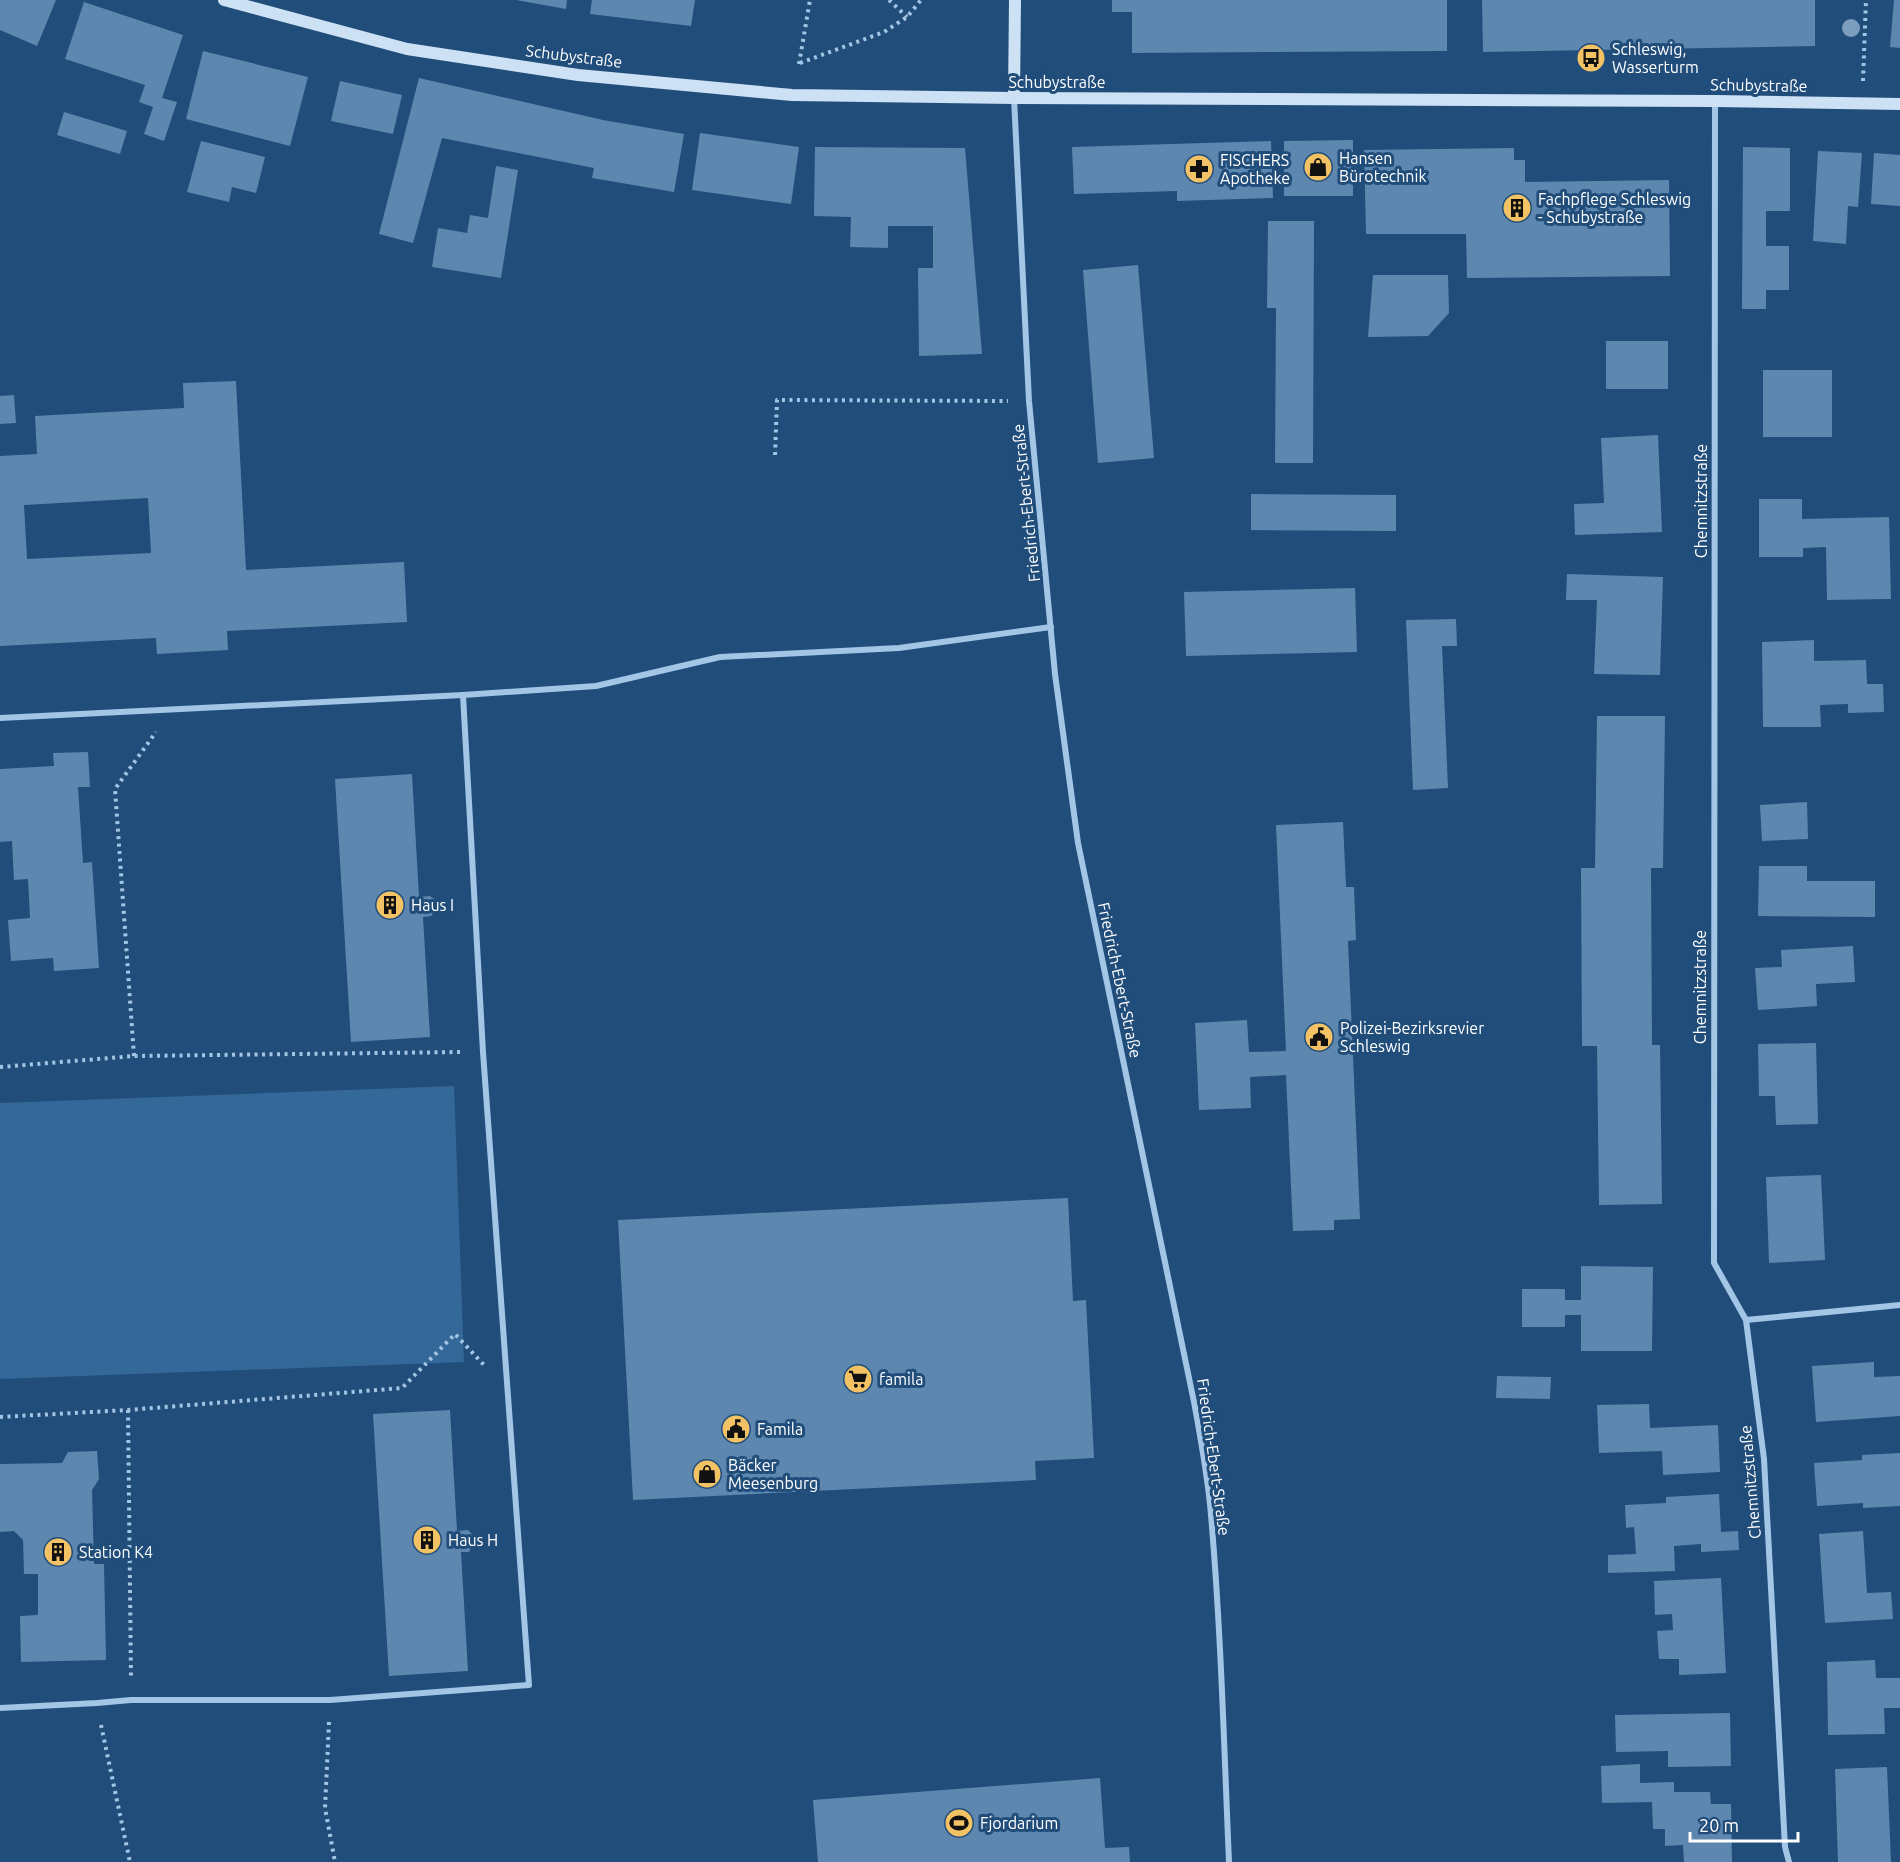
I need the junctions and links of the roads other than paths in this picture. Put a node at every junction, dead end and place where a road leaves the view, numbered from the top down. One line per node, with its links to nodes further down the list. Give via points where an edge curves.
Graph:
1 (224, 0): 3 (street, Schubystraße, via 407,49 578,75 792,95)
2 (1015, 0): 3 (street)
3 (1014, 98): 4 (street, Schubystraße); 6 (street, Friedrich-Ebert-Straße, via 1029,401)
4 (1715, 101): 5 (street, Schubystraße); 10 (street, Chemnitzstraße, via 1714,1263)
5 (1900, 104)
6 (1051, 627): 7 (street, via 899,648 720,657 596,686); 12 (street, Friedrich-Ebert-Straße, via 1078,843 1205,1466 1211,1514)
7 (463, 695): 8 (street); 11 (street, via 483,1052 529,1685 330,1700 131,1700)
8 (0, 718)
9 (1900, 1305): 10 (street)
10 (1746, 1320): 13 (street, Chemnitzstraße, via 1764,1459 1785,1846)
11 (0, 1708)
12 (1229, 1862)
13 (1789, 1862)

